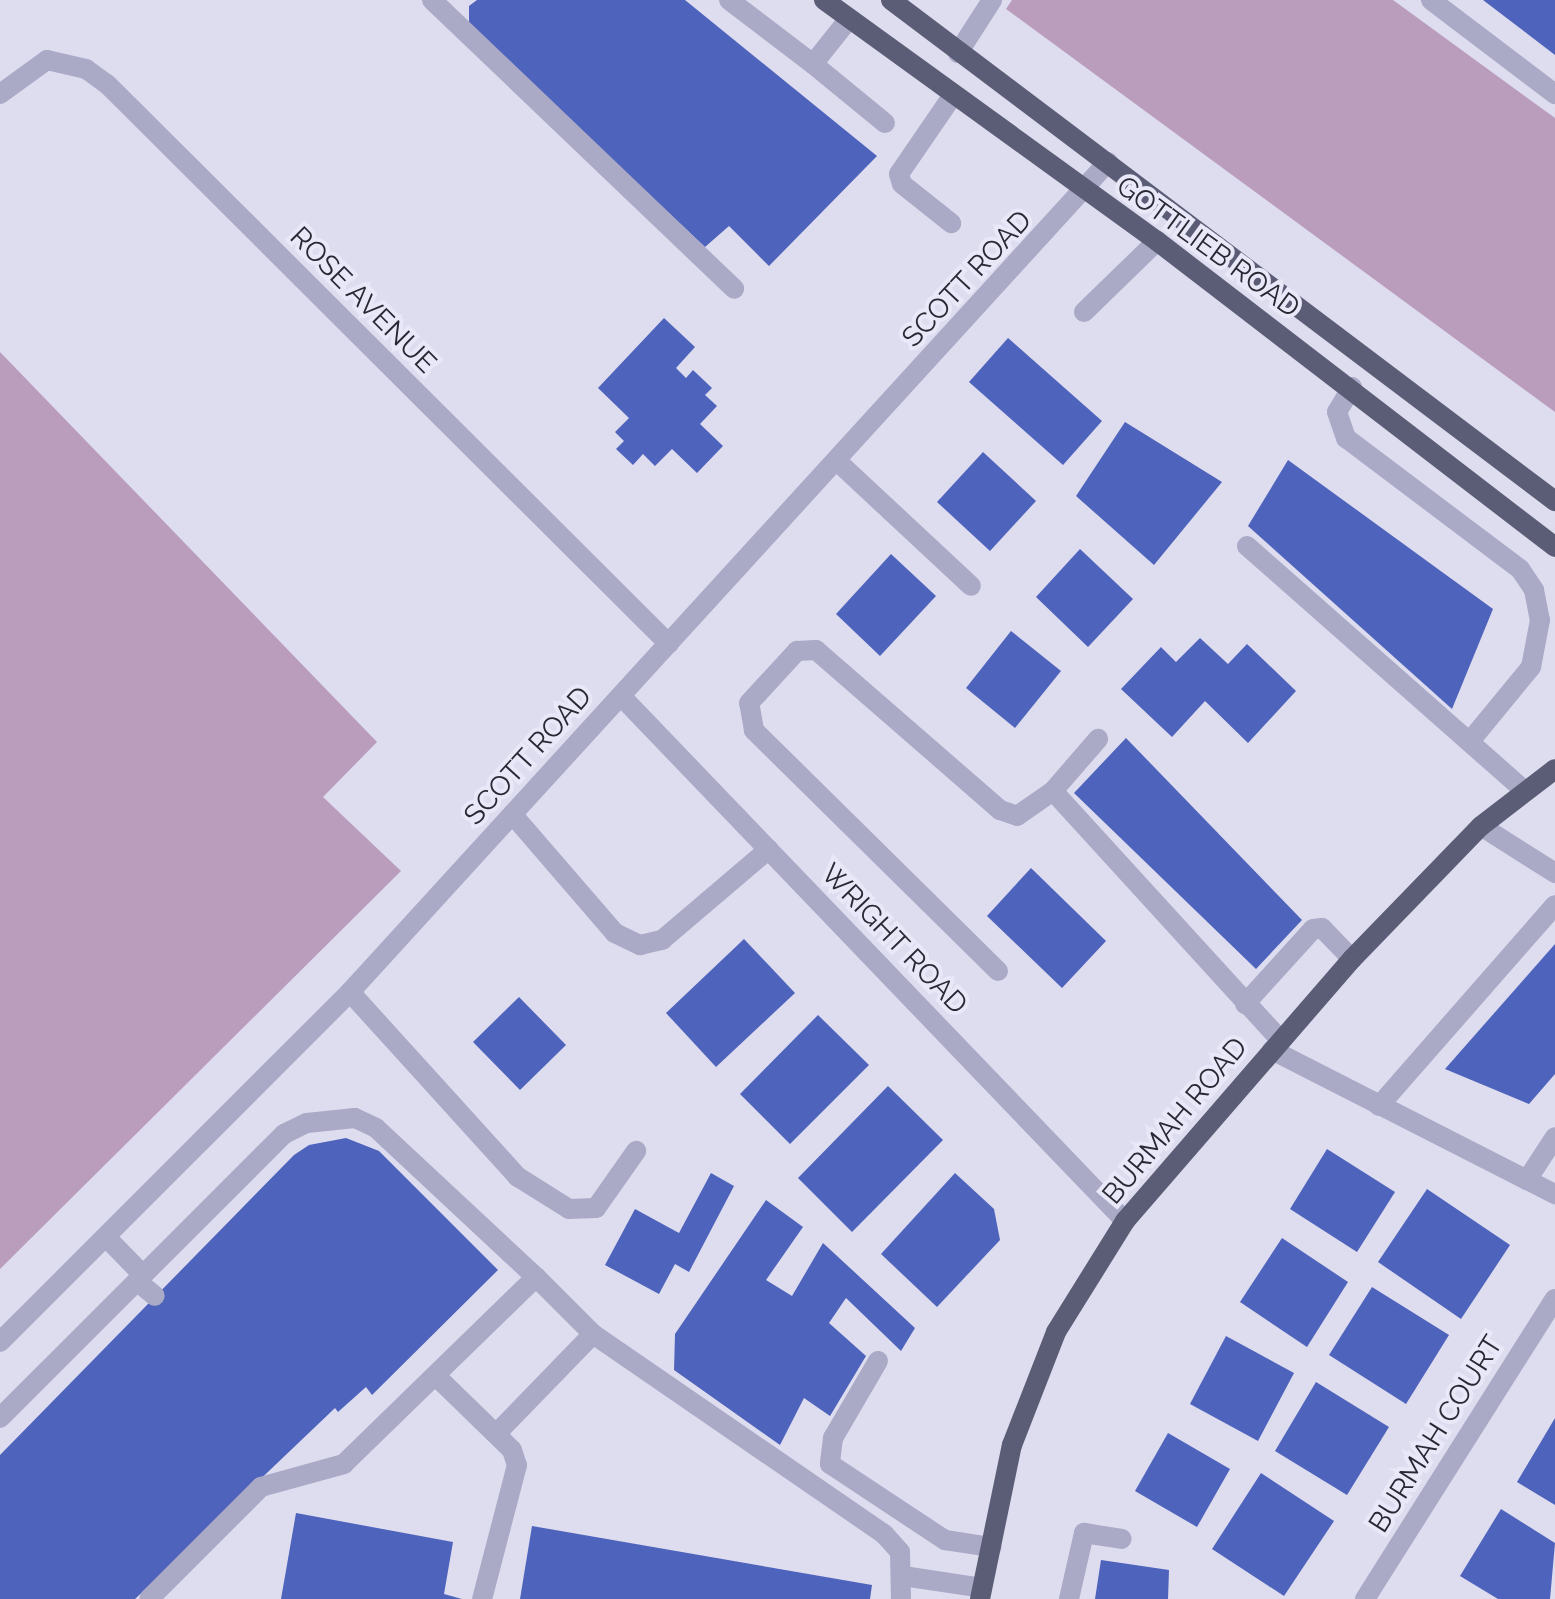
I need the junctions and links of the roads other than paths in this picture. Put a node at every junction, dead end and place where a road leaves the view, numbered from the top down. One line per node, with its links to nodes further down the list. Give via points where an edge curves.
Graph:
1 (729, 0): 9 (street)
2 (824, 0): 7 (main road, GOTTLIEB ROAD)
3 (891, 0): 8 (main road, GOTTLIEB ROAD)
4 (992, 0): 8 (street)
5 (1431, 0): 11 (street)
6 (443, 4): 18 (street)
7 (848, 20): 9 (street); 12 (main road, GOTTLIEB ROAD)
8 (958, 53): 14 (main road, GOTTLIEB ROAD)
9 (813, 64): 13 (street)
10 (0, 94): 26 (street, ROSE AVENUE, via 47,60 73,63 107,84)
11 (1555, 94)
12 (951, 98): 15 (main road, GOTTLIEB ROAD); 16 (street, via 899,174 902,184)
13 (885, 123)
14 (1108, 162): 15 (street, SCOTT ROAD); 22 (main road, GOTTLIEB ROAD)
15 (1084, 194): 17 (main road, GOTTLIEB ROAD); 21 (street, SCOTT ROAD)
16 (951, 223)
17 (1157, 241): 19 (street); 20 (main road, GOTTLIEB ROAD)
18 (734, 289)
19 (1084, 312)
20 (1352, 387): 24 (main road, GOTTLIEB ROAD); 29 (street, via 1337,412 1346,438 1520,569 1534,590 1540,620 1531,667)
21 (837, 461): 25 (street); 26 (street, SCOTT ROAD)
22 (1555, 501)
23 (1247, 546): 29 (street)
24 (1555, 547)
25 (971, 586)
26 (669, 644): 27 (street, SCOTT ROAD)
27 (621, 696): 33 (street, SCOTT ROAD); 35 (street, WRIGHT ROAD)
28 (1098, 739): 32 (street)
29 (1471, 740): 31 (street)
30 (1555, 769): 31 (main road, BURMAH ROAD)
31 (1524, 790): 34 (main road, BURMAH ROAD)
32 (1053, 791): 39 (street, via 1026,815 1008,815 816,650 797,651 749,703 754,730); 41 (street)
33 (513, 815): 35 (street, via 615,933 640,945 662,940); 40 (street, SCOTT ROAD)
34 (1481, 826): 36 (street); 38 (main road, BURMAH ROAD)
35 (769, 849): 48 (street, WRIGHT ROAD)
36 (1555, 873)
37 (1555, 905): 43 (street)
38 (1352, 959): 41 (street, via 1322,928 1313,929); 42 (main road, BURMAH ROAD)
39 (998, 971)
40 (350, 992): 45 (street, via 518,1177 569,1209 596,1208); 49 (street, SCOTT ROAD)
41 (1245, 1004): 42 (street)
42 (1276, 1046): 43 (street); 48 (main road, BURMAH ROAD)
43 (1379, 1106): 46 (street)
44 (1555, 1137): 46 (street)
45 (636, 1151)
46 (1527, 1180): 47 (street)
47 (1555, 1194)
48 (1125, 1221): 61 (main road, BURMAH ROAD, via 1056,1332 1012,1445)
49 (107, 1238): 51 (street); 55 (street, SCOTT ROAD)
50 (536, 1277): 51 (street, via 376,1128 355,1118 330,1118 284,1134); 54 (street); 57 (street)
51 (136, 1282): 52 (street); 58 (street)
52 (155, 1296)
53 (1555, 1299): 68 (street, BURMAH COURT)
54 (593, 1334): 59 (street); 62 (street, via 884,1534 900,1552)
55 (0, 1342)
56 (878, 1361): 61 (street, via 833,1438 830,1464 945,1540)
57 (438, 1378): 59 (street); 64 (street, via 344,1464 261,1487)
58 (0, 1418)
59 (496, 1434): 65 (street, via 517,1465)
60 (1122, 1539): 67 (street, via 1084,1533)
61 (991, 1547): 63 (main road, BURMAH ROAD)
62 (903, 1576): 63 (street); 66 (street)
63 (981, 1594)
64 (149, 1599)
65 (482, 1599)
66 (901, 1599)
67 (1069, 1599)
68 (1365, 1599)

